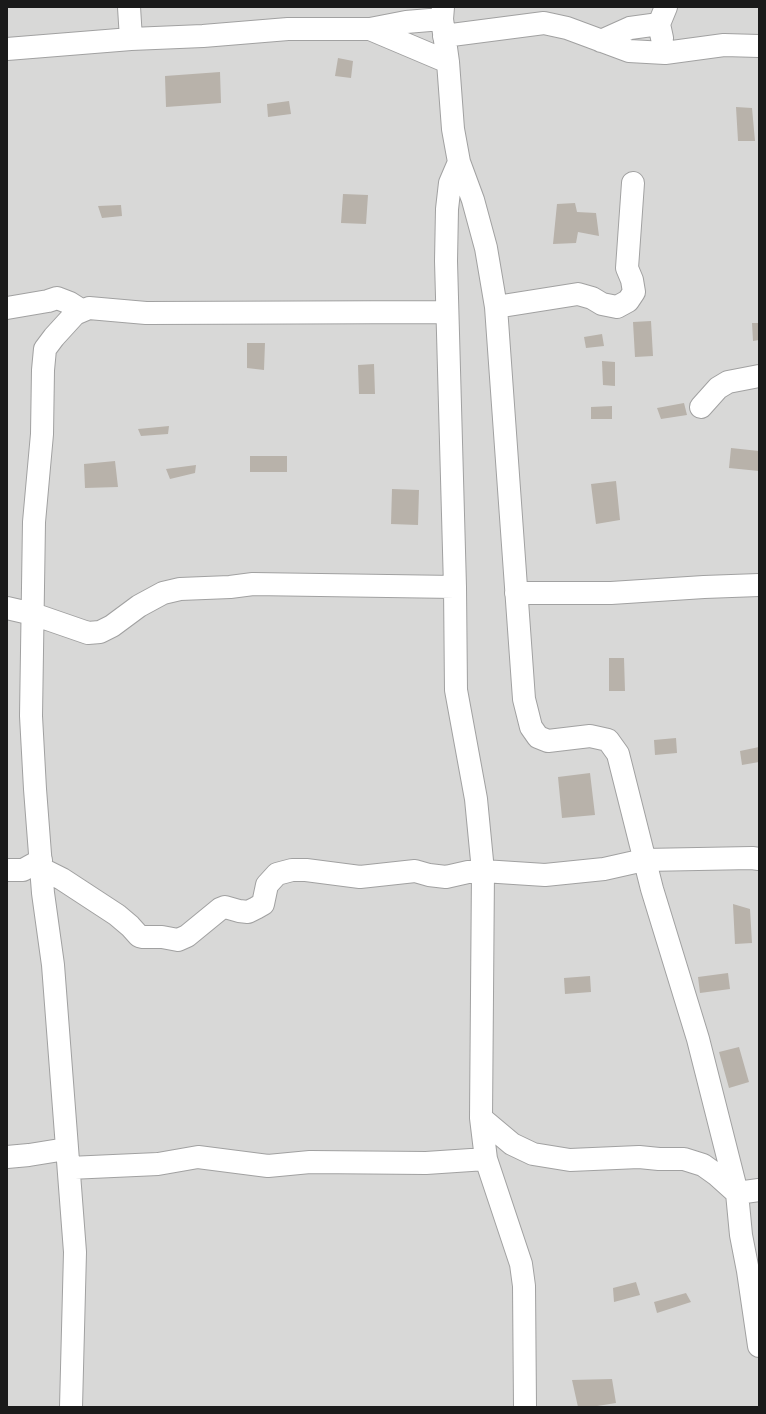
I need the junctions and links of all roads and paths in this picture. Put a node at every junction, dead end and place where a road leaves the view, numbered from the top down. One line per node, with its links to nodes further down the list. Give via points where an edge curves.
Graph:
1 (129, 7): 6 (street)
2 (538, 15): 4 (street); 7 (street)
3 (662, 16): 7 (street); 10 (street)
4 (443, 21): 5 (street, via 406,22); 11 (street)
5 (370, 29): 6 (street, via 288,30); 11 (street)
6 (131, 39): 9 (street)
7 (601, 41): 10 (street, via 629,51)
8 (759, 46): 10 (street, via 724,45)
9 (7, 50)
10 (665, 53)
11 (448, 62): 12 (street, via 453,129)
12 (459, 162): 14 (street, via 486,248); 17 (street, via 450,183 447,209)
13 (633, 183): 14 (street, via 627,268 634,292 628,301 617,307 578,294)
14 (496, 307): 22 (street)
15 (7, 308): 16 (street, via 57,298)
16 (82, 310): 17 (street, via 89,308 146,313); 24 (street, via 75,314 45,349 42,434 34,522)
17 (447, 312): 21 (street)
18 (759, 376): 19 (street, via 728,382 718,388)
19 (701, 407)
20 (759, 585): 22 (street, via 611,593)
21 (455, 587): 24 (street, via 253,584 180,589 163,593 100,632 88,633); 28 (street, via 456,690 476,799)
22 (516, 593): 25 (street, via 524,699 531,727 538,737 548,741 590,736 608,740 618,754)
23 (7, 608): 24 (street)
24 (33, 614): 27 (street, via 31,716 35,789)
25 (644, 860): 26 (street); 28 (street, via 604,869 545,875); 34 (street, via 698,1039)
26 (759, 860)
27 (28, 867): 28 (street, via 62,879 117,915 143,938 162,937 178,940 187,936 220,909 225,907 248,912 263,904 267,885 277,874 292,870 313,870 360,877 415,871 446,877); 31 (street, via 43,893 53,965)
28 (483, 871): 29 (street)
29 (481, 1118): 32 (street); 34 (street, via 512,1144 533,1154 570,1160 639,1157 684,1159 703,1165)
30 (7, 1157): 31 (street)
31 (68, 1158): 32 (street, via 158,1164 198,1157 268,1166 310,1162 426,1163); 36 (street, via 75,1252)
32 (486, 1159): 37 (street, via 521,1264 524,1286)
33 (759, 1190): 34 (street)
34 (737, 1193): 35 (street, via 741,1235)
35 (759, 1345)
36 (71, 1407)
37 (525, 1407)

